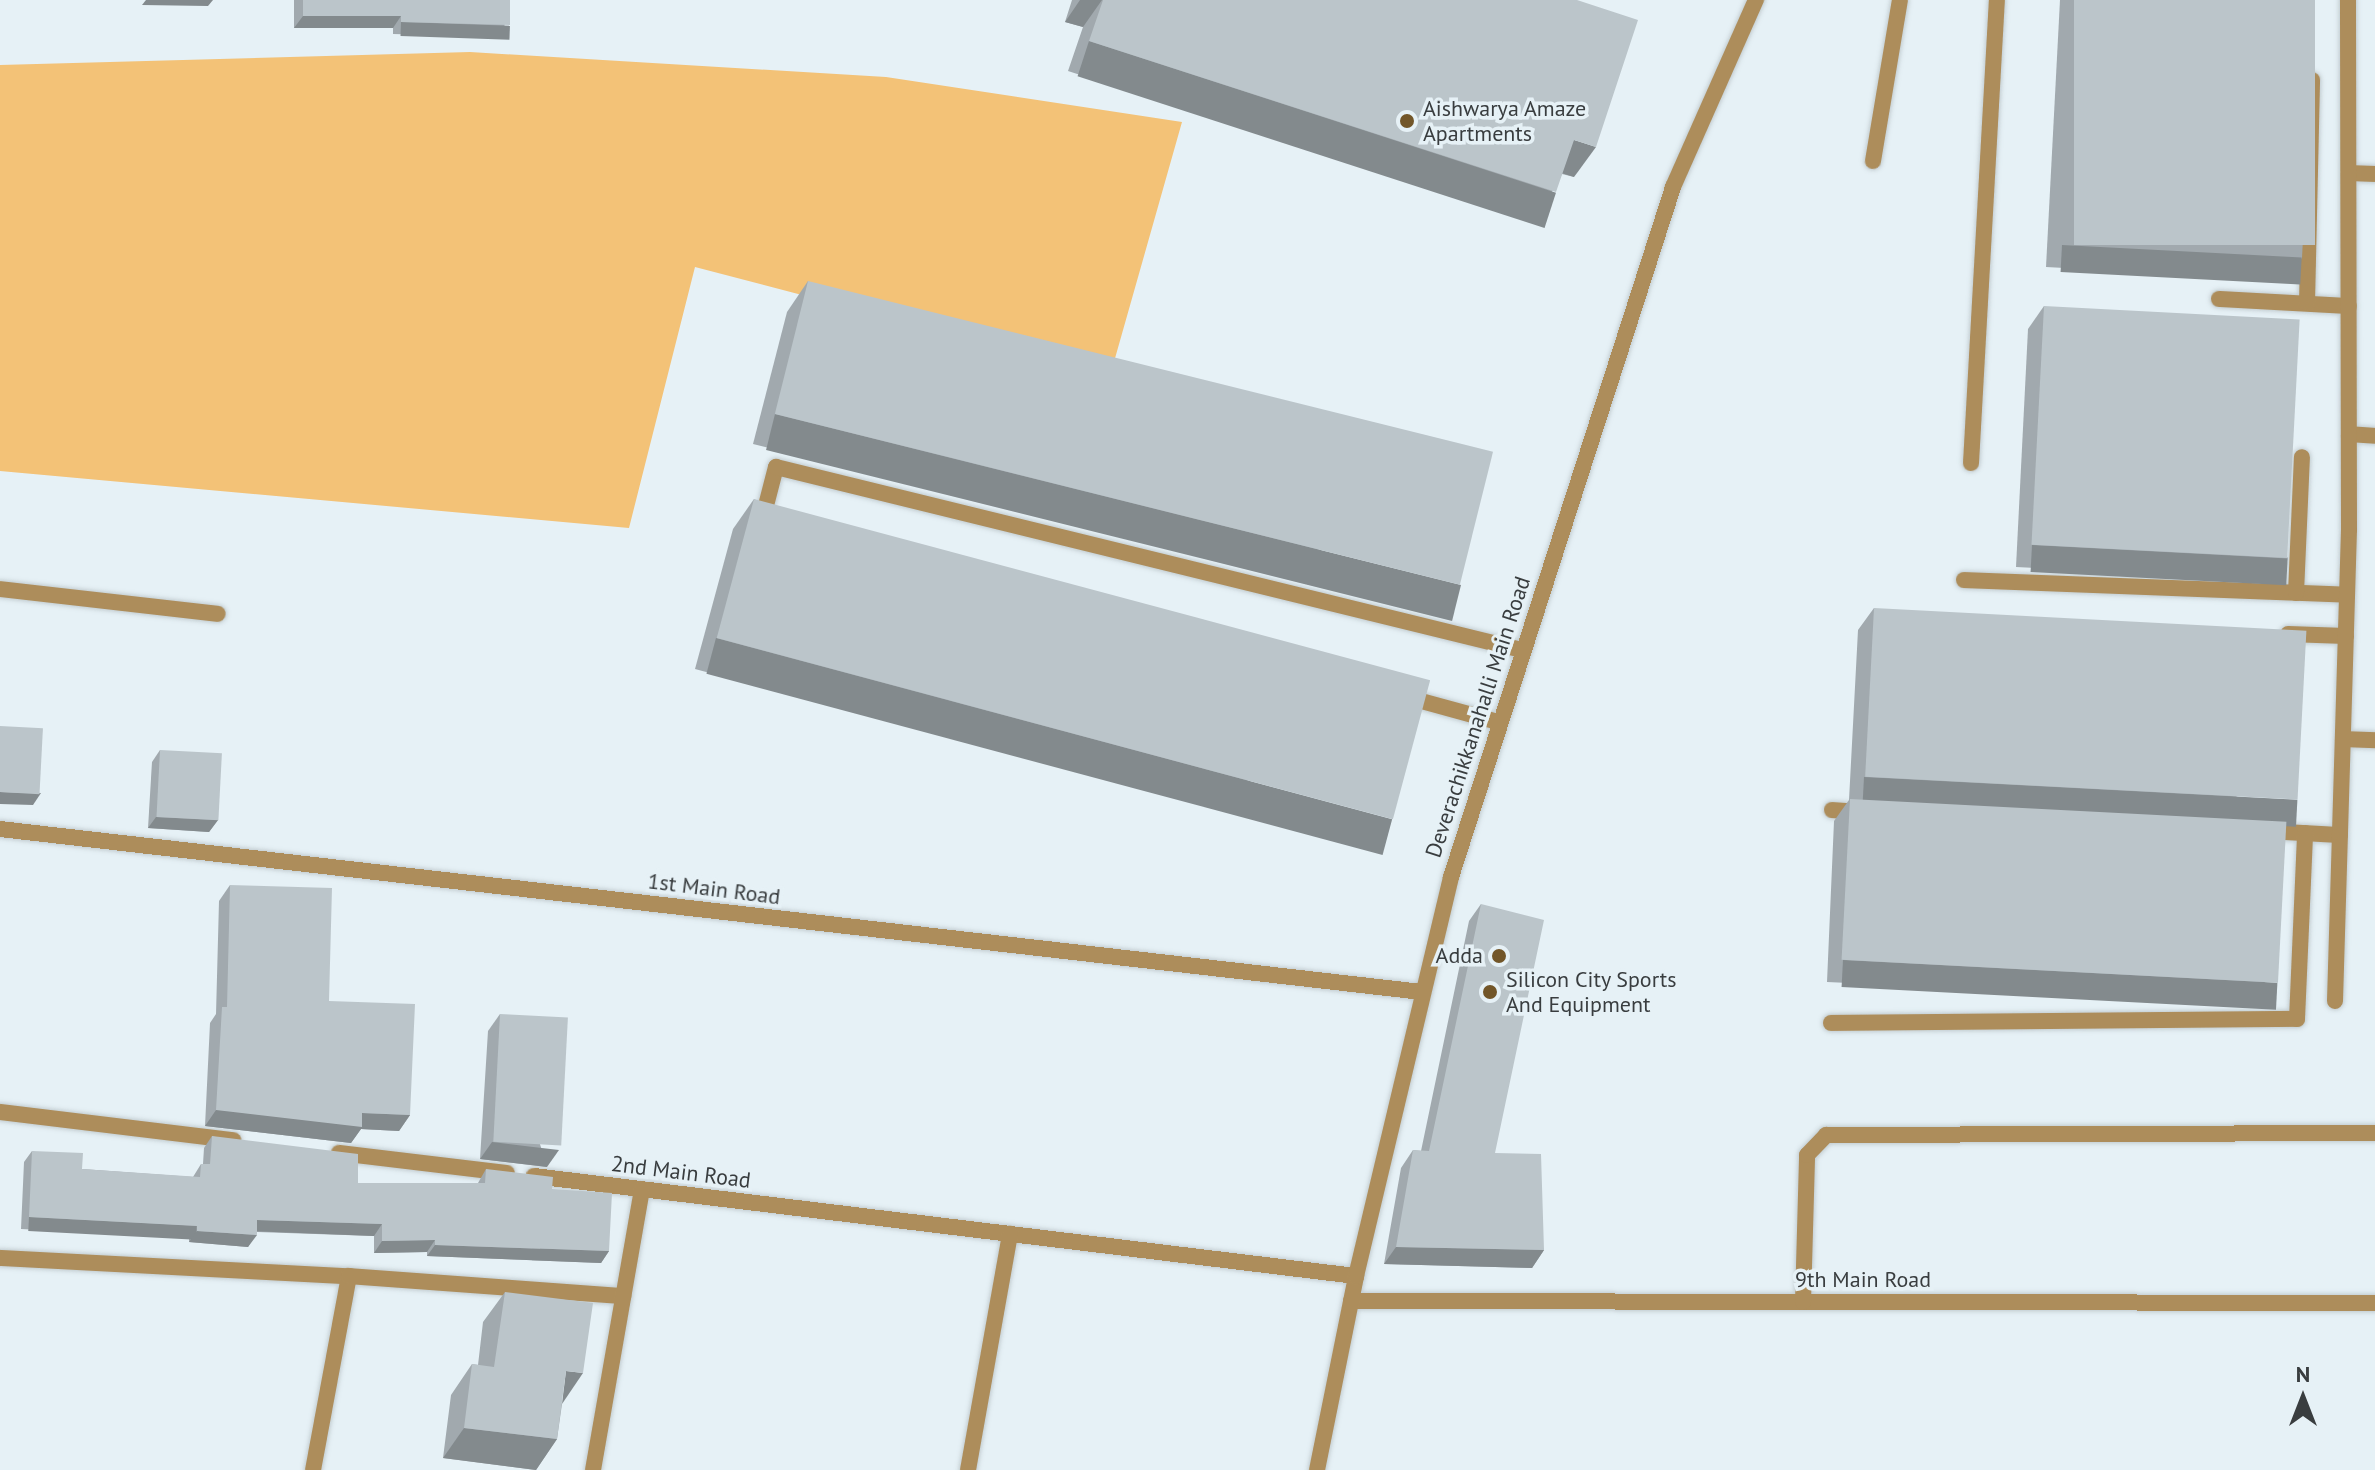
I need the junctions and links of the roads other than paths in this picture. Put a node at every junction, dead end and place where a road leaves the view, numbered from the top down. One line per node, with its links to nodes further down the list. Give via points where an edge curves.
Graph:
1 (1756, 0): 24 (street, Deverachikkanahalli Main Road, via 1673,187)
2 (1900, 0): 6 (street)
3 (1997, 0): 15 (street)
4 (2348, 0): 7 (street)
5 (2312, 80): 10 (street)
6 (1873, 161)
7 (2349, 173): 8 (street); 11 (street)
8 (2375, 174)
9 (2219, 299): 10 (street)
10 (2307, 303): 11 (street)
11 (2349, 306): 12 (street)
12 (2349, 434): 13 (street); 20 (street)
13 (2375, 436)
14 (2302, 457): 19 (street)
15 (1971, 463)
16 (777, 527): 24 (street, via 761,523 776,467)
17 (1964, 580): 19 (street)
18 (0, 589): 21 (street)
19 (2296, 593): 20 (street)
20 (2347, 595): 23 (street)
21 (218, 614)
22 (2266, 633): 23 (street)
23 (2346, 636): 27 (street)
24 (1522, 650): 26 (street, Deverachikkanahalli Main Road)
25 (1391, 693): 26 (street)
26 (1498, 722): 35 (street, Deverachikkanahalli Main Road)
27 (2343, 739): 28 (street); 34 (street)
28 (2375, 740)
29 (1832, 810): 30 (street)
30 (1880, 812)
31 (0, 829): 35 (street, 1st Main Road)
32 (2242, 830): 33 (street)
33 (2305, 833): 34 (street); 37 (street, via 2297,1019)
34 (2340, 835): 36 (street)
35 (1422, 992): 46 (street, Deverachikkanahalli Main Road)
36 (2335, 1001)
37 (1831, 1023)
38 (0, 1112): 40 (street)
39 (2375, 1133): 49 (street, via 1826,1135 1807,1155)
40 (253, 1142)
41 (316, 1150): 42 (street, 2nd Main Road)
42 (642, 1189): 43 (street, 2nd Main Road); 47 (street)
43 (1010, 1234): 46 (street, 2nd Main Road); 53 (street)
44 (0, 1258): 45 (street)
45 (349, 1276): 47 (street); 51 (street)
46 (1356, 1276): 48 (street, Deverachikkanahalli Main Road)
47 (623, 1296): 52 (street)
48 (1351, 1301): 49 (street, 9th Main Road); 54 (street, Deverachikkanahalli Main Road)
49 (1803, 1302): 50 (street, 9th Main Road)
50 (2375, 1303)
51 (313, 1470)
52 (593, 1470)
53 (968, 1470)
54 (1317, 1470)

